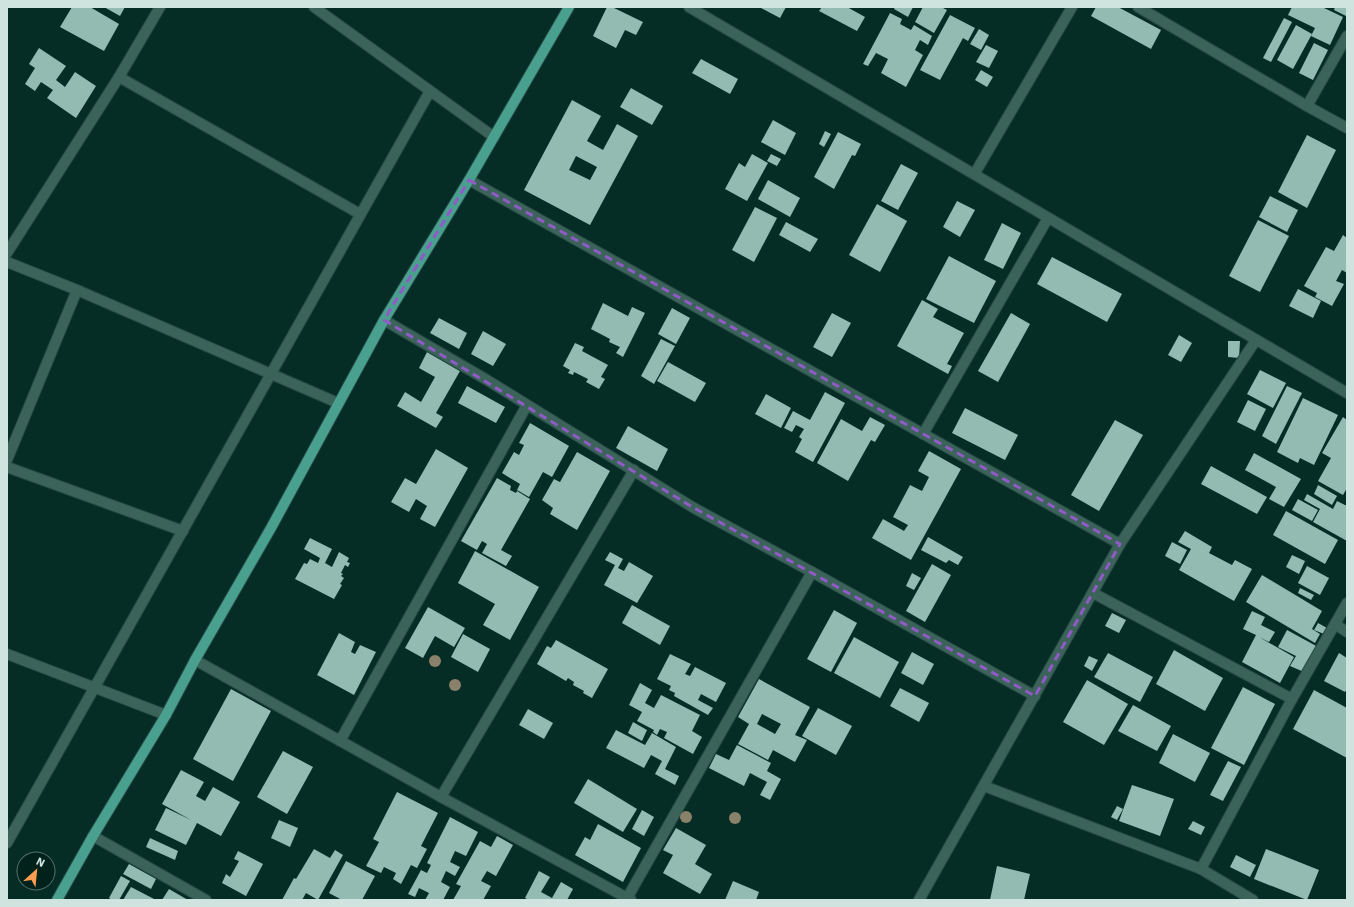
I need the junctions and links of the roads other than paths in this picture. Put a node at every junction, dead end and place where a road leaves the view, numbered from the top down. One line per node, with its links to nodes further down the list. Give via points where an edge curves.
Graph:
1 (160, 7): 8 (street)
2 (314, 7): 9 (street)
3 (570, 7): 12 (main road)
4 (689, 7): 13 (street)
5 (1072, 7): 13 (street)
6 (1138, 7): 10 (street)
7 (1347, 36): 10 (street)
8 (119, 77): 15 (street); 17 (street)
9 (430, 91): 12 (street); 15 (street)
10 (1307, 106): 11 (street)
11 (1347, 128)
12 (494, 138): 14 (main road)
13 (975, 173): 16 (street)
14 (469, 180): 20 (main road); 26 (street)
15 (360, 214): 22 (street)
16 (1048, 218): 21 (street); 26 (street)
17 (7, 254)
18 (7, 262): 19 (street)
19 (77, 290): 22 (street); 27 (street)
20 (384, 320): 24 (main road); 25 (street)
21 (1256, 340): 23 (street); 31 (street)
22 (270, 375): 24 (street); 30 (street)
23 (1347, 393)
24 (338, 403): 38 (main road, via 271,528)
25 (527, 404): 29 (street); 43 (street)
26 (923, 434): 31 (street)
27 (7, 460)
28 (7, 467): 30 (street)
29 (634, 470): 32 (street, via 694,508); 45 (street)
30 (183, 530): 39 (street)
31 (1120, 544): 33 (street)
32 (812, 572): 40 (street); 49 (street)
33 (1093, 593): 40 (street); 41 (street)
34 (1347, 603): 35 (street)
35 (1335, 624): 36 (street); 41 (street)
36 (1347, 632)
37 (7, 654): 39 (street)
38 (195, 660): 42 (main road); 43 (street)
39 (95, 687): 42 (street); 47 (street)
40 (1035, 696): 44 (street)
41 (1292, 699): 48 (street)
42 (166, 715): 46 (main road)
43 (340, 741): 45 (street)
44 (984, 786): 48 (street); 52 (street)
45 (441, 797): 49 (street)
46 (93, 836): 50 (main road); 51 (street)
47 (7, 844)
48 (1201, 869): 53 (street)
49 (628, 899)
50 (57, 900)
51 (206, 900)
52 (919, 900)
53 (1253, 900)

